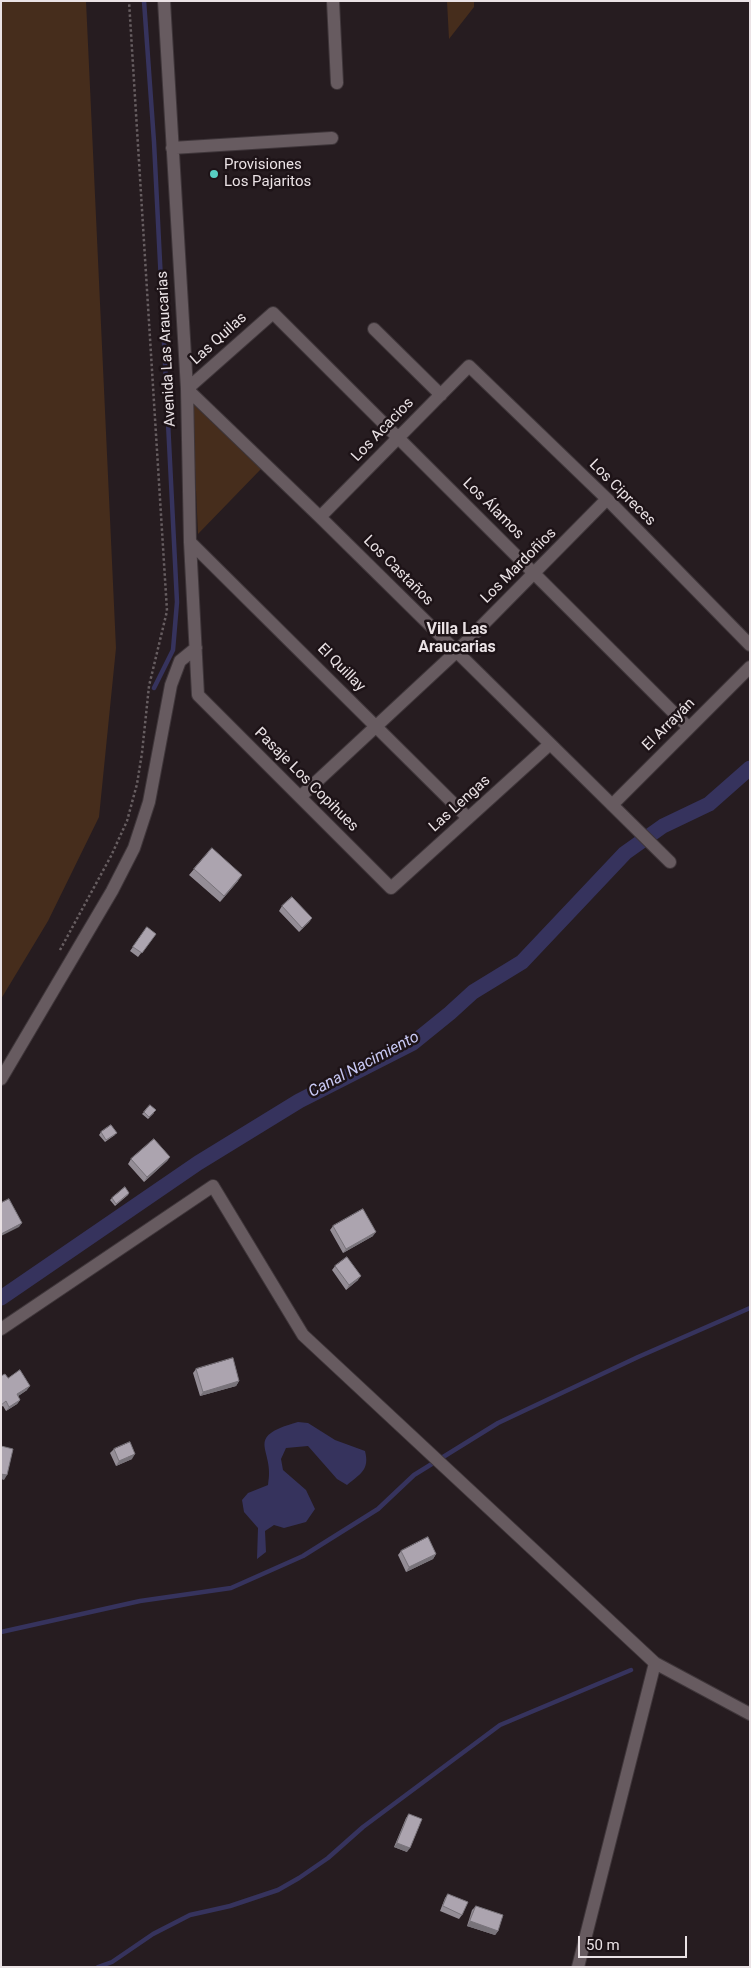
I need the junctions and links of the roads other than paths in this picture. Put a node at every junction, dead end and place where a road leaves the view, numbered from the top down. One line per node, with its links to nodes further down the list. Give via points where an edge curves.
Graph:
1 (164, 1): 5 (street, Avenida Las Araucarias)
2 (333, 1): 3 (street)
3 (337, 82)
4 (332, 138): 5 (street)
5 (172, 148): 9 (street, Avenida Las Araucarias)
6 (273, 313): 9 (street, Las Quilas); 11 (street, Los Álamos)
7 (374, 329): 10 (street)
8 (469, 366): 10 (street, Los Acacios); 12 (street, Los Cipreces)
9 (187, 389): 13 (street, Los Castaños); 14 (street, Avenida Las Araucarias)
10 (441, 394): 11 (street, Los Acacios)
11 (398, 438): 13 (street, Los Acacios); 15 (street, Los Álamos)
12 (606, 499): 15 (street, Los Mardoñios); 16 (street, Los Cipreces)
13 (320, 517): 18 (street, Los Castaños)
14 (190, 542): 17 (street, Avenida Las Araucarias); 21 (street, El Quillay)
15 (534, 574): 18 (street, Los Mardoñios); 22 (street, Los Álamos)
16 (750, 645)
17 (196, 648): 20 (street, Avenida Las Araucarias); 29 (street, via 180,661 171,685 149,802 134,848)
18 (456, 652): 21 (street, Los Mardoñios); 23 (street, Los Castaños)
19 (750, 667): 22 (street, El Arrayán)
20 (198, 695): 24 (street, Pasaje Los Copihues)
21 (376, 727): 24 (street, Los Mardoñios); 26 (street, El Quillay)
22 (689, 728): 25 (street, El Arrayán)
23 (550, 744): 25 (street, Los Castaños); 26 (street, Las Lengas)
24 (300, 797): 28 (street, Pasaje Los Copihues)
25 (612, 805): 27 (street, Los Castaños)
26 (468, 818): 28 (street, Las Lengas)
27 (670, 862)
28 (391, 888)
29 (1, 1079)
30 (1, 1329): 31 (street, via 213,1186 303,1334)
31 (655, 1663): 32 (street); 33 (street)
32 (750, 1714)
33 (578, 1967)

